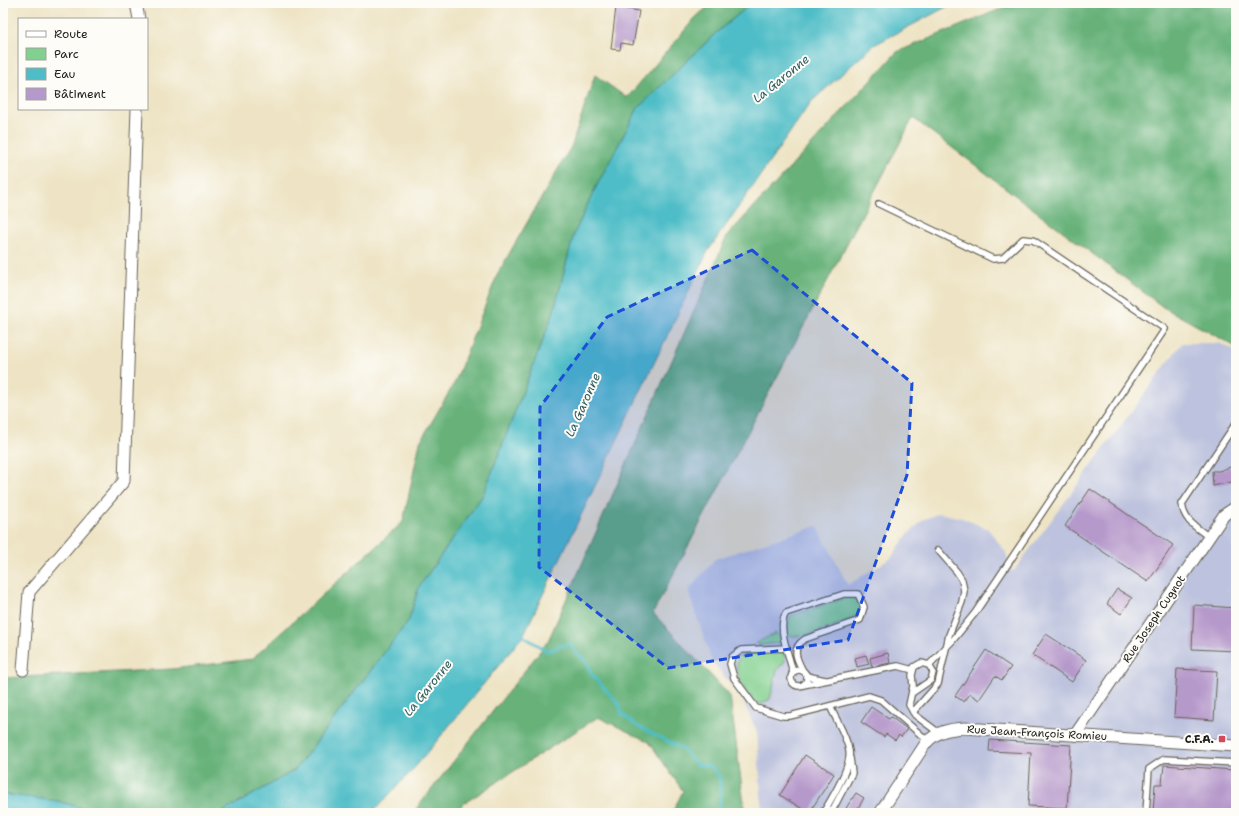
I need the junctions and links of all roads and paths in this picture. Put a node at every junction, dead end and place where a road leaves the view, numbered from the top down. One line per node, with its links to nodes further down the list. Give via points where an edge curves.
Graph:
1 (136, 3): 2 (street)
2 (139, 18)
3 (137, 110): 12 (street, via 124,481 29,592)
4 (879, 204): 9 (lane, via 993,259 1002,258 1023,239 1033,240 1165,329 975,613)
5 (1236, 423): 7 (lane, via 1182,504 1185,517)
6 (1236, 507): 7 (street, Rue Joseph Cugnot, via 1224,515)
7 (1209, 537): 23 (street, Rue Joseph Cugnot)
8 (938, 550): 9 (lane, via 957,572 964,591)
9 (947, 647): 11 (lane); 21 (lane, via 938,684)
10 (787, 648): 14 (lane, via 782,627 786,614 844,594 855,593 861,597 864,612 860,620 805,639 798,644 795,651); 15 (lane); 20 (lane, via 745,649 738,652 732,657 730,664 734,678 756,708 762,711 790,716)
11 (929, 665): 13 (lane, via 921,663); 19 (lane, via 933,672 931,680)
12 (23, 670)
13 (913, 670): 17 (lane, via 898,666); 19 (lane)
14 (803, 671): 15 (lane); 16 (lane)
15 (793, 673): 18 (lane, via 793,683)
16 (807, 676): 17 (lane); 18 (lane)
17 (827, 681): 18 (lane)
18 (803, 685)
19 (912, 693): 21 (lane, via 909,705)
20 (830, 706): 24 (lane, via 870,696 878,698); 27 (lane, via 848,744 850,758)
21 (913, 712): 22 (lane)
22 (939, 733): 23 (street, Rue Jean-François Romieu, via 965,728); 24 (street, Rue Jean-François Romieu)
23 (1075, 735): 25 (street, Rue Jean-François Romieu)
24 (928, 741): 28 (street, Rue Jean-François Romieu)
25 (1236, 746)
26 (1236, 763): 29 (lane, via 1164,759 1149,769)
27 (823, 813)
28 (880, 813)
29 (1146, 813)

